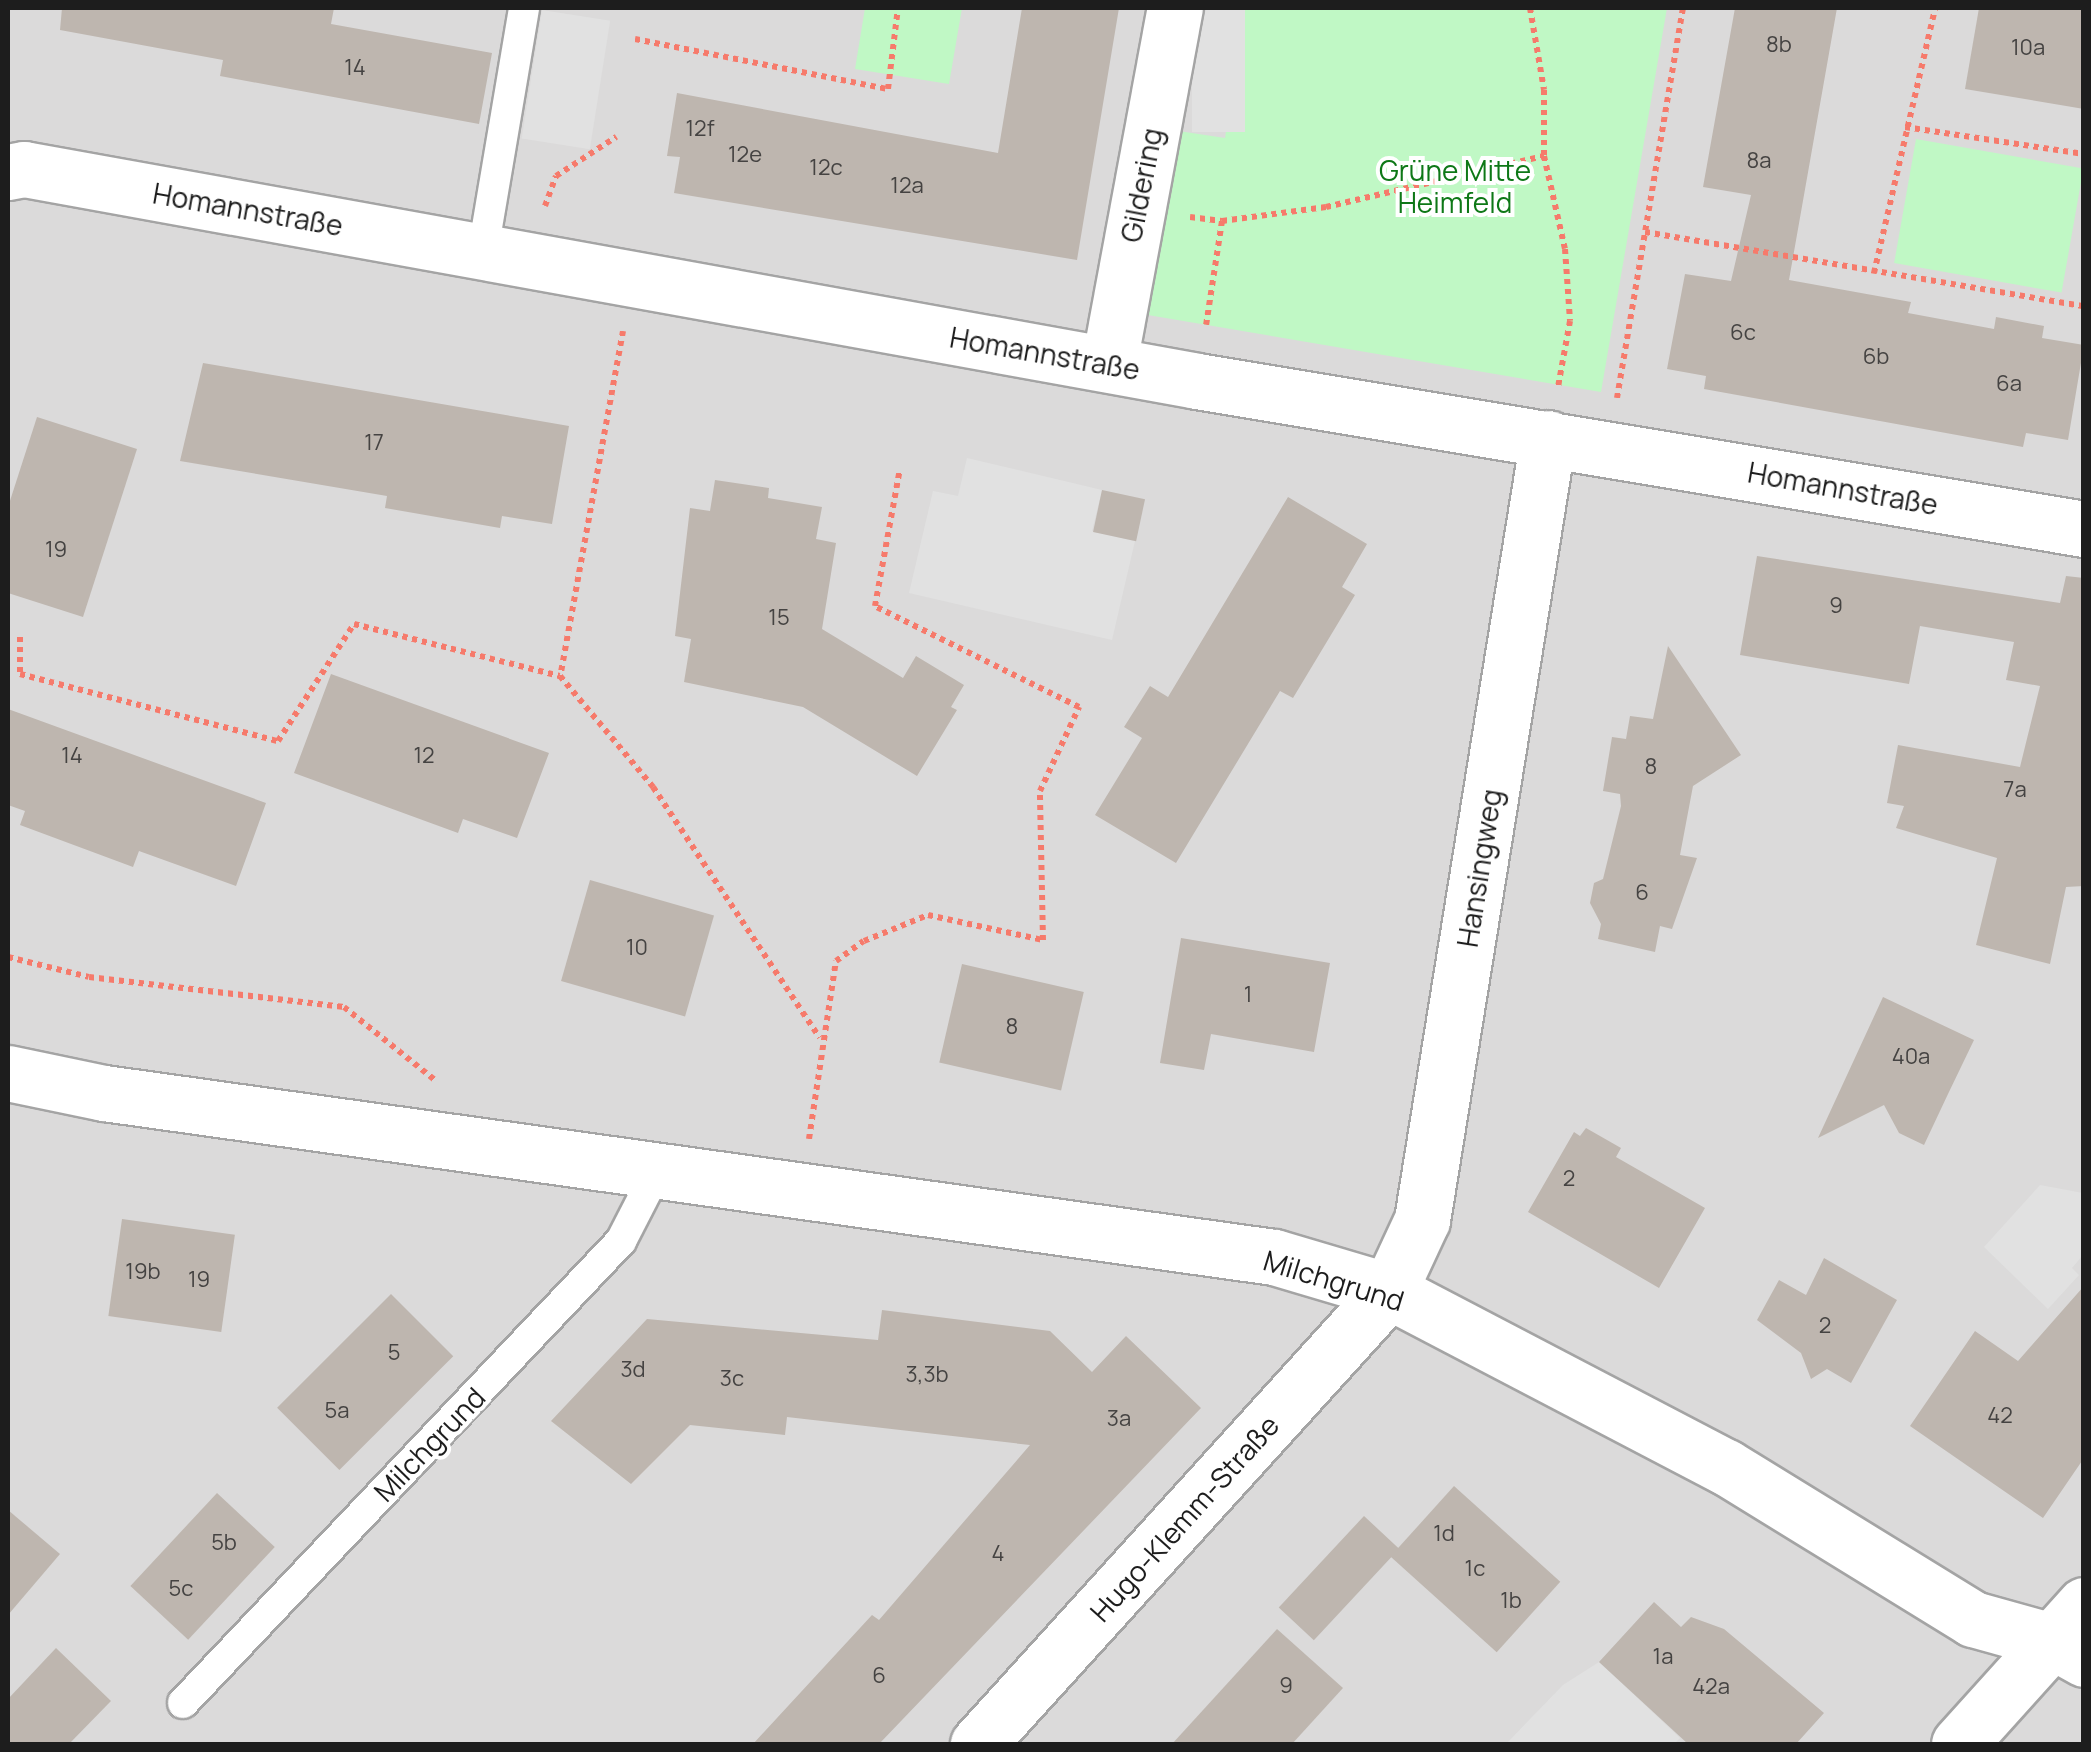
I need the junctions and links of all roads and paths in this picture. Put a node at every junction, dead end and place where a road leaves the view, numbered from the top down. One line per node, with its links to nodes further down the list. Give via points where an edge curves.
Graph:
1 (524, 8): 17 (lane)
2 (898, 8): 7 (path, via 888,88)
3 (1175, 8): 14 (street, Gildering)
4 (1530, 8): 11 (path, via 1544,90)
5 (1683, 8): 16 (path)
6 (1935, 8): 8 (path)
7 (635, 39)
8 (1904, 127): 10 (path); 18 (path)
9 (616, 137): 12 (path)
10 (2084, 154)
11 (1544, 156): 15 (path, via 1326,207); 23 (path, via 1564,249 1570,321)
12 (573, 162)
13 (8, 172): 17 (street, Homannstraße, via 24,169)
14 (1136, 211): 15 (path); 21 (street, Gildering)
15 (1222, 221): 22 (path)
16 (1645, 232): 18 (path); 24 (path)
17 (483, 250): 19 (street, Homannstraße)
18 (1874, 272): 20 (path)
19 (632, 278): 21 (street, Homannstraße); 28 (path)
20 (2084, 306)
21 (1109, 362): 22 (street, Homannstraße)
22 (1197, 381): 23 (street, Homannstraße)
23 (1548, 438): 24 (street, Homannstraße); 35 (street, Hansingweg, via 1422,1220)
24 (1609, 448): 26 (street, Homannstraße)
25 (900, 469): 30 (path, via 875,606 1078,708 1040,790 1043,940 928,915 864,941 836,961)
26 (2084, 529)
27 (20, 637): 28 (path, via 20,674 278,741 354,624)
28 (560, 676): 30 (path, via 653,788)
29 (8, 957): 32 (path, via 89,977 344,1008 461,1102)
30 (821, 1039): 34 (path)
31 (8, 1073): 32 (street, Milchgrund, via 104,1094)
32 (504, 1150): 33 (street, Milchgrund)
33 (656, 1170): 34 (street, Milchgrund); 37 (lane, Milchgrund, via 622,1241)
34 (804, 1190): 35 (street, Milchgrund, via 1274,1257)
35 (1390, 1291): 36 (street, Milchgrund, via 1726,1467 1973,1619); 38 (street, Hugo-Klemm-Straße)
36 (2073, 1635): 39 (street)
37 (183, 1703)
38 (978, 1744)
39 (1959, 1744)

